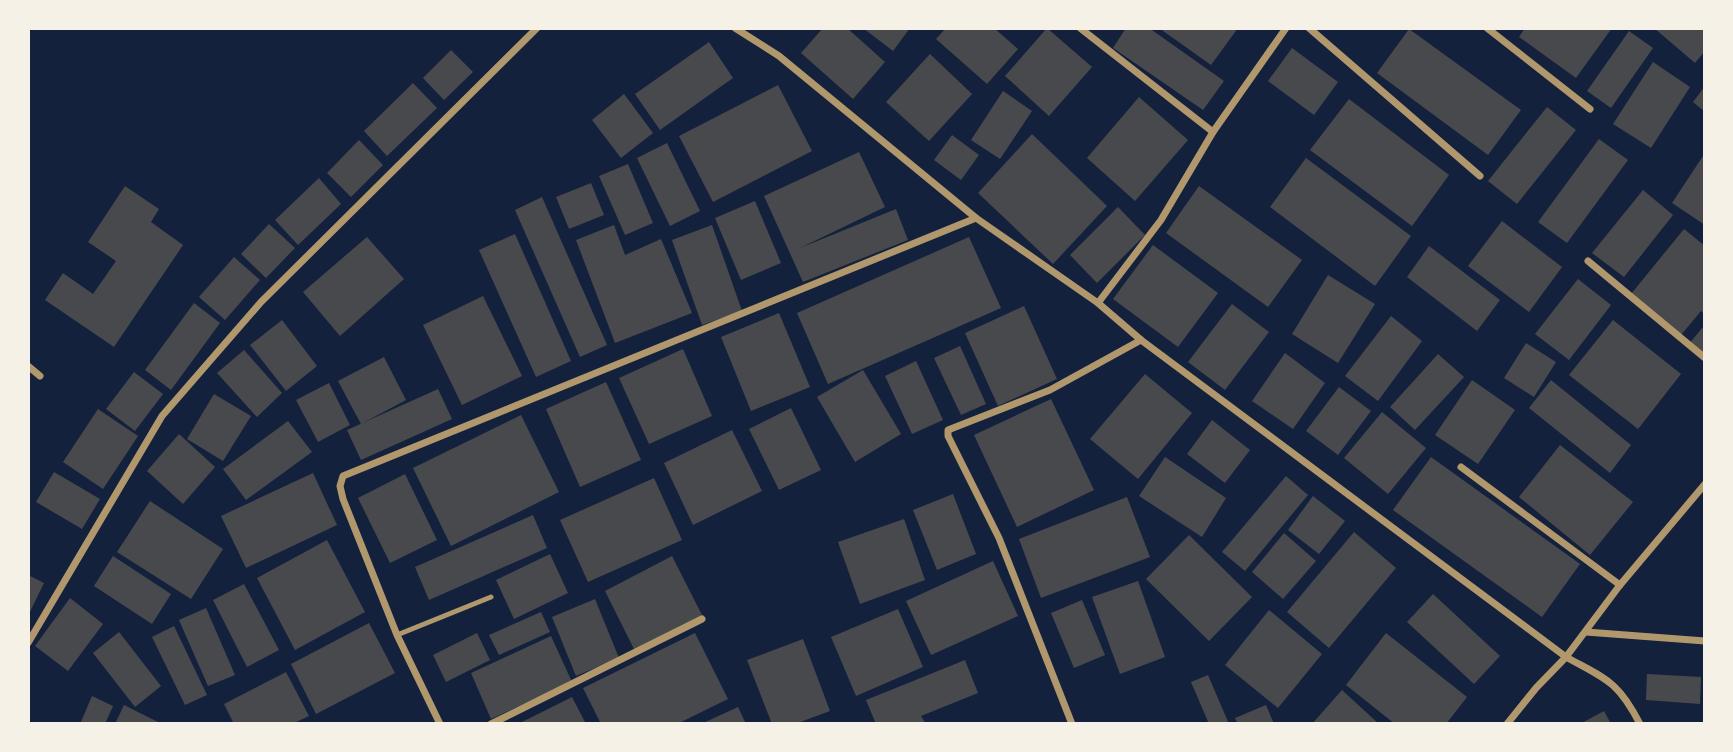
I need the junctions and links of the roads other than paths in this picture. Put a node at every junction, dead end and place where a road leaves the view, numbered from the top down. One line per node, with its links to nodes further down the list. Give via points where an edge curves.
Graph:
1 (537, 28): 26 (street, via 261,302 162,416)
2 (735, 28): 11 (street, via 779,56)
3 (1080, 28): 9 (street)
4 (1272, 28): 7 (street)
5 (1309, 28): 10 (street)
6 (1487, 28): 8 (street)
7 (1283, 31): 9 (street)
8 (1590, 109)
9 (1213, 132): 13 (street, via 1161,219)
10 (1480, 176)
11 (976, 218): 13 (street); 24 (street, via 346,473 341,492)
12 (1588, 261): 15 (street)
13 (1098, 303): 14 (street)
14 (1141, 340): 27 (street); 30 (street, via 1050,390 948,430 999,538)
15 (1705, 358)
16 (28, 366): 17 (street)
17 (40, 376)
18 (1461, 467): 20 (street)
19 (1705, 484): 20 (street)
20 (1620, 584): 23 (street)
21 (491, 597): 24 (lane)
22 (702, 619): 29 (street)
23 (1586, 632): 25 (street); 27 (street)
24 (397, 635): 28 (street)
25 (1705, 641)
26 (28, 643)
27 (1566, 657): 31 (street); 32 (street, via 1619,689)
28 (440, 724)
29 (491, 724)
30 (1072, 724)
31 (1507, 724)
32 (1640, 724)

